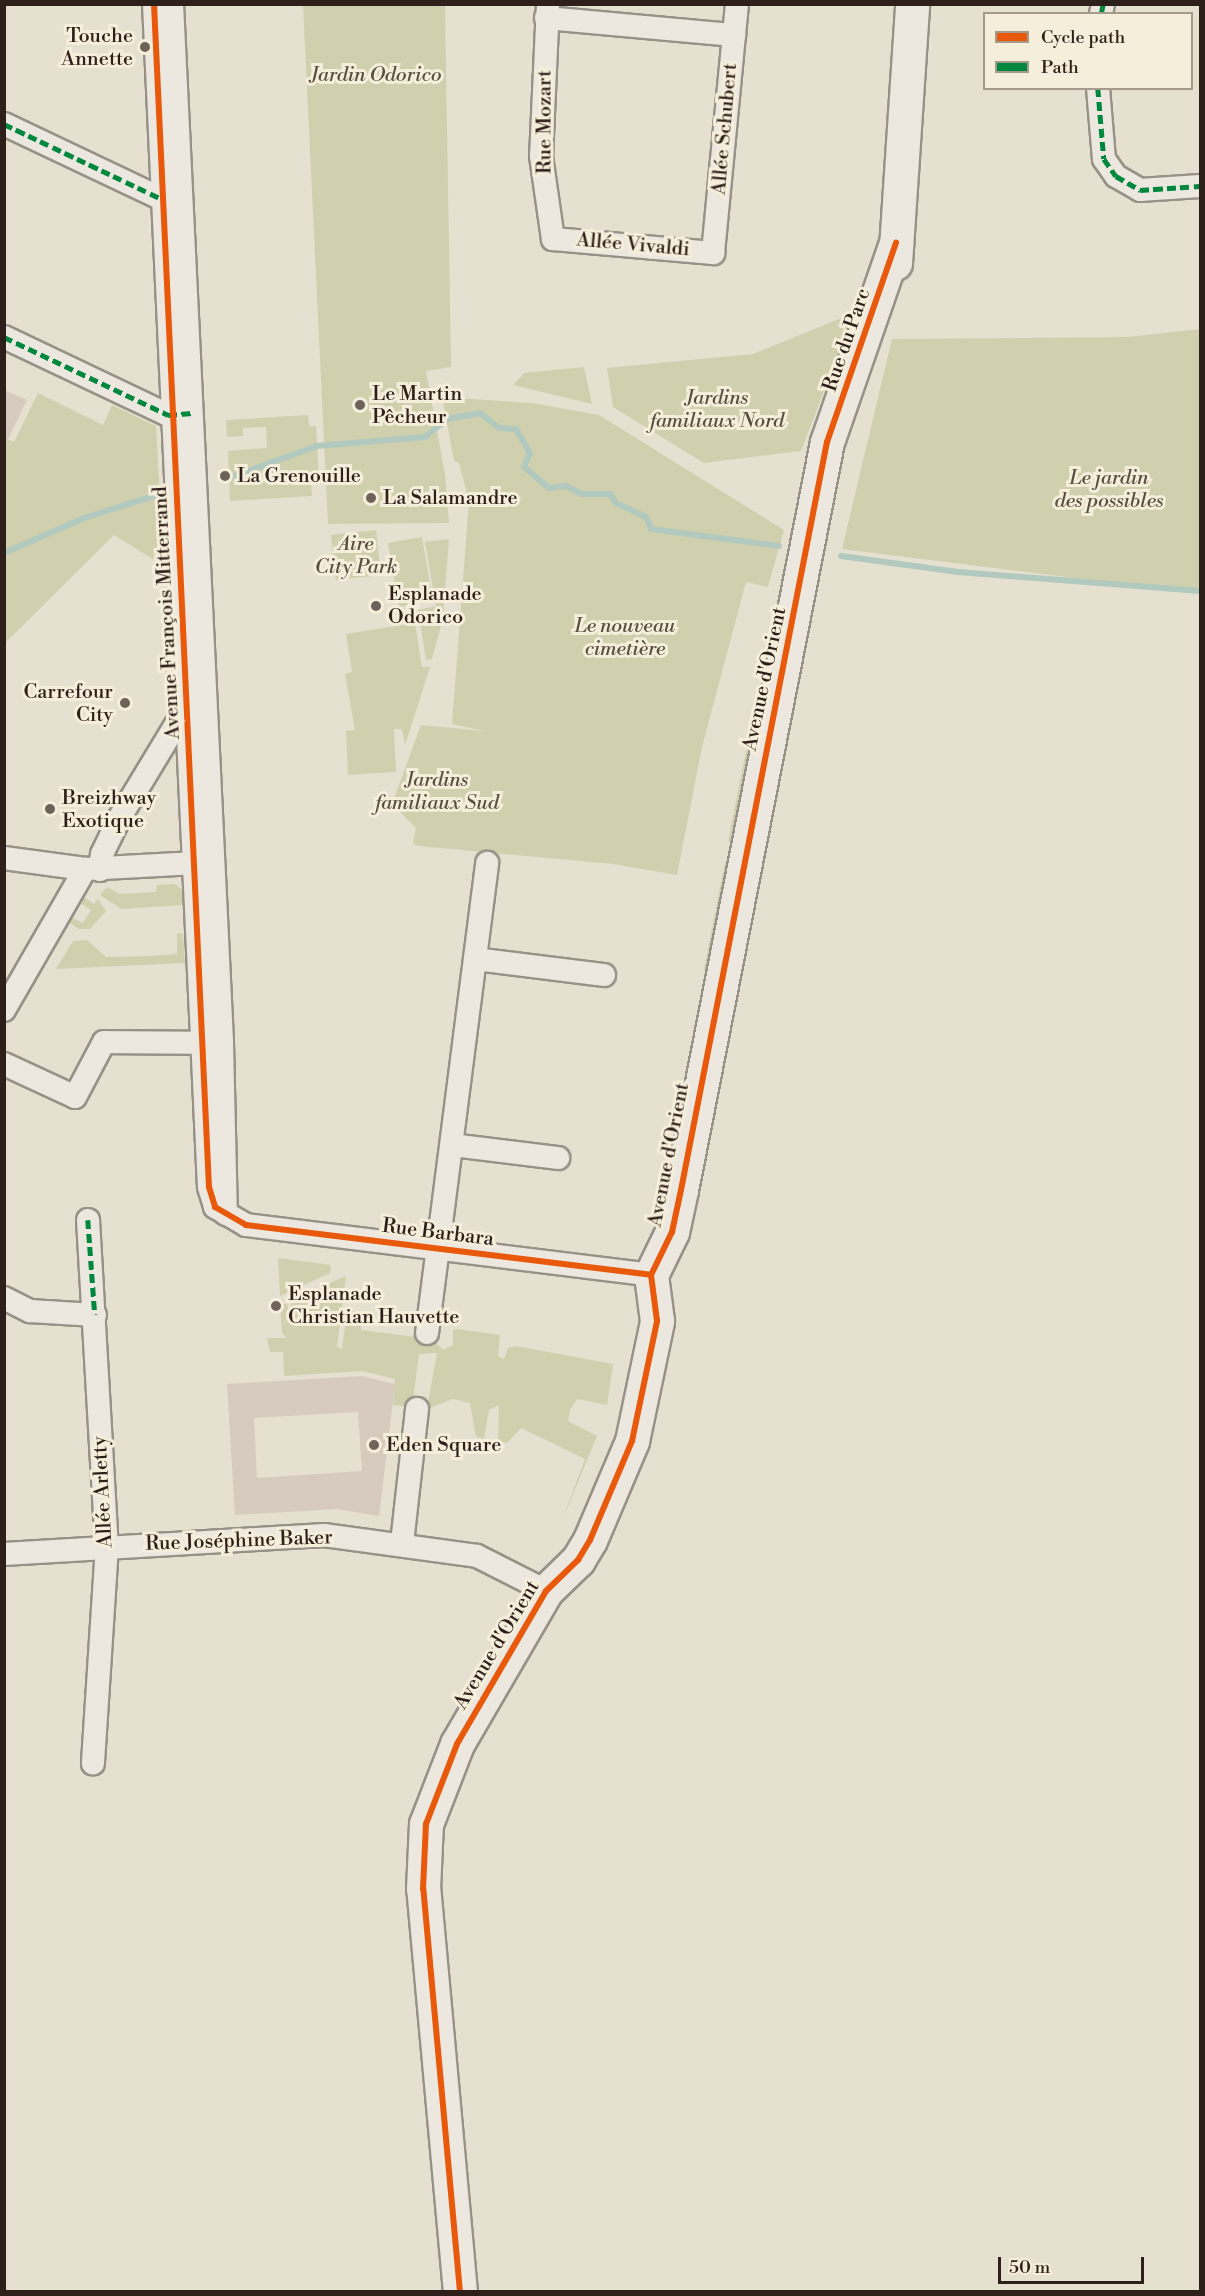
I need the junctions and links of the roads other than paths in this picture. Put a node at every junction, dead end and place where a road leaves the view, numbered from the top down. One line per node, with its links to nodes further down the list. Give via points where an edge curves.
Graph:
1 (154, 4): 10 (street, Avenue François Mitterrand)
2 (172, 4): 10 (street, Avenue François Mitterrand)
3 (737, 4): 6 (street, Allée Schubert)
4 (912, 4): 15 (street, Rue du Parc, via 896,243 827,442)
5 (547, 11): 6 (street); 11 (street, Rue Mozart, via 541,156)
6 (734, 35): 12 (street, Allée Schubert)
7 (1098, 90): 9 (street, via 1104,159 1116,176 1140,190)
8 (4, 124): 10 (street)
9 (1200, 186)
10 (173, 199): 14 (street, Avenue François Mitterrand)
11 (552, 239): 12 (street, Allée Vivaldi)
12 (713, 253)
13 (4, 337): 14 (street)
14 (184, 414): 16 (street, Avenue François Mitterrand)
15 (823, 484): 31 (street, Avenue d'Orient, via 672,1232)
16 (197, 705): 18 (street, Avenue François Mitterrand); 20 (street, via 120,817)
17 (4, 858): 20 (street)
18 (204, 858): 20 (street); 24 (street, Avenue François Mitterrand)
19 (487, 864): 21 (street)
20 (93, 869): 23 (street)
21 (476, 959): 22 (street); 26 (street)
22 (604, 975)
23 (4, 1010)
24 (213, 1043): 25 (street, via 104,1042 75,1097); 28 (street, Avenue François Mitterrand)
25 (4, 1064)
26 (452, 1145): 27 (street); 30 (street)
27 (558, 1158)
28 (226, 1214): 30 (street, Rue Barbara, via 246,1225)
29 (88, 1220): 33 (street, Allée Arletty)
30 (438, 1251): 31 (street, Rue Barbara); 34 (street)
31 (651, 1275): 39 (street, Avenue d'Orient, via 657,1321 632,1441 584,1550)
32 (4, 1299): 33 (street, via 30,1311)
33 (94, 1315): 37 (street, Allée Arletty)
34 (427, 1334)
35 (417, 1408): 36 (street)
36 (402, 1543): 37 (street, Rue Joséphine Baker, via 324,1535); 39 (street, Rue Joséphine Baker, via 477,1556)
37 (107, 1546): 38 (street, Rue Joséphine Baker); 40 (street, Allée Arletty)
38 (4, 1554)
39 (546, 1591): 41 (street, Avenue d'Orient, via 457,1744 426,1824 423,1889)
40 (93, 1764)
41 (460, 2292)

